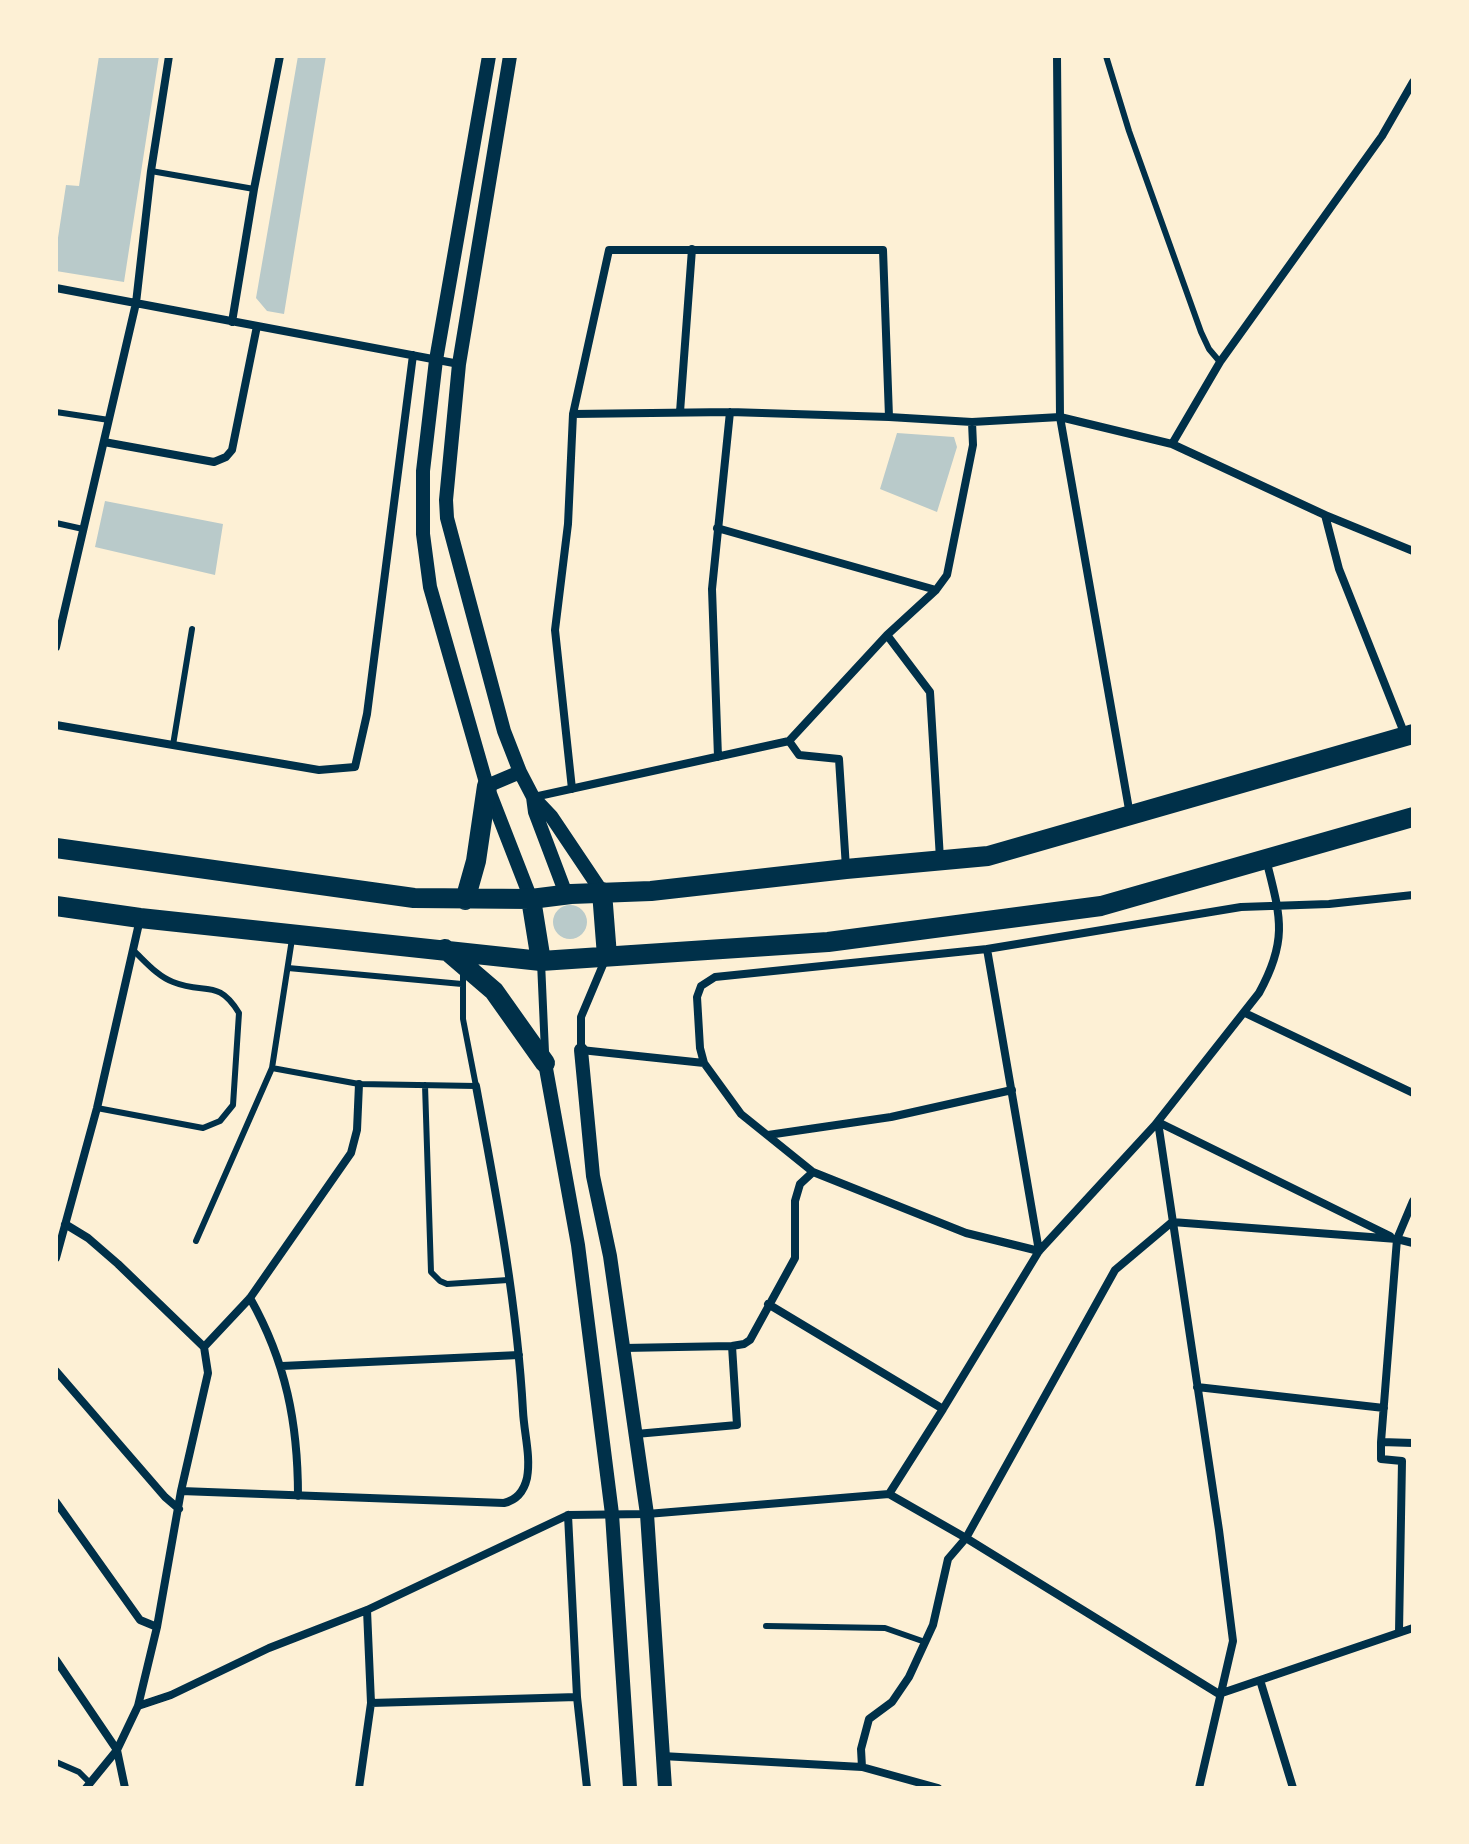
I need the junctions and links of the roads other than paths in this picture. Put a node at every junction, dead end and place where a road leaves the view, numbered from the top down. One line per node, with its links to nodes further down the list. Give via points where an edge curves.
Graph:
1 (169, 56): 8 (street)
2 (280, 56): 9 (street)
3 (489, 56): 16 (street)
4 (510, 56): 18 (street)
5 (1057, 56): 24 (street)
6 (1106, 56): 17 (lane, via 1201,332)
7 (1413, 82): 17 (street, via 1382,136)
8 (151, 171): 9 (lane); 12 (street)
9 (254, 189): 13 (street)
10 (692, 249): 20 (street); 22 (street, via 609,250); 23 (street, via 883,250)
11 (56, 288): 12 (street)
12 (136, 303): 13 (street); 25 (street)
13 (232, 322): 14 (street)
14 (257, 326): 15 (street); 27 (street, via 232,450 226,457 214,462)
15 (413, 355): 16 (street); 42 (street, via 367,714 355,767 319,770)
16 (436, 360): 18 (street); 45 (street, via 423,471 426,561)
17 (1220, 362): 28 (street)
18 (459, 364): 44 (street, via 447,518 504,731)
19 (56, 412): 25 (lane)
20 (680, 412): 21 (street); 22 (street)
21 (730, 412): 23 (street); 31 (street)
22 (573, 414): 46 (street, via 568,524 555,630)
23 (889, 417): 26 (street)
24 (1060, 417): 26 (street); 28 (street); 48 (street)
25 (109, 420): 27 (street)
26 (972, 422): 34 (street, via 973,445 947,575)
27 (104, 442): 32 (street)
28 (1172, 444): 29 (street)
29 (1325, 515): 33 (street); 40 (street, via 1339,569)
30 (56, 523): 32 (lane)
31 (717, 528): 34 (street); 43 (street, via 712,589)
32 (83, 529): 35 (street)
33 (1413, 551)
34 (936, 590): 37 (street)
35 (58, 627): 38 (street)
36 (192, 629): 42 (lane)
37 (887, 635): 41 (street); 52 (street, via 930,692)
38 (56, 647)
39 (56, 725): 42 (street)
40 (1409, 735): 48 (highway)
41 (789, 741): 43 (street); 53 (street, via 799,755 839,759)
42 (173, 745)
43 (718, 757): 46 (street)
44 (520, 772): 45 (street); 47 (street)
45 (487, 786): 57 (street); 58 (highway)
46 (572, 789): 47 (street)
47 (533, 797): 54 (street); 55 (street)
48 (1130, 816): 52 (highway, via 988,856)
49 (1413, 817): 51 (highway)
50 (56, 848): 58 (highway, via 399,896)
51 (1265, 858): 60 (street); 66 (highway, via 1101,906 828,942)
52 (940, 860): 53 (highway)
53 (846, 869): 54 (highway)
54 (602, 892): 55 (highway); 66 (highway)
55 (566, 894): 57 (highway)
56 (1413, 895): 60 (street)
57 (531, 899): 58 (highway); 67 (highway)
58 (465, 900)
59 (56, 906): 61 (highway)
60 (1278, 907): 64 (street, via 1241,907); 70 (street, via 1281,936 1276,956)
61 (140, 918): 62 (highway); 65 (street)
62 (292, 935): 63 (highway); 68 (lane)
63 (445, 949): 67 (highway); 69 (highway)
64 (987, 949): 73 (street, via 710,978 697,997); 78 (street)
65 (133, 950): 80 (street); 80 (lane, via 172,982 223,992 231,1000 239,1013 233,1105 220,1121 203,1128)
66 (607, 956): 67 (highway); 71 (street, via 581,1017)
67 (541, 961): 72 (street)
68 (288, 968): 69 (lane); 74 (lane)
69 (463, 974): 72 (highway, via 494,991); 77 (lane, via 466,1041)
70 (1245, 1013): 79 (street); 81 (street)
71 (581, 1050): 73 (street); 97 (street, via 593,1176)
72 (545, 1063): 112 (street, via 578,1245)
73 (704, 1063): 82 (street, via 741,1114)
74 (272, 1068): 75 (lane); 88 (lane)
75 (359, 1084): 76 (lane); 93 (street, via 351,1153)
76 (425, 1085): 77 (lane); 92 (lane, via 431,1272 447,1284)
77 (476, 1086): 92 (street)
78 (1012, 1090): 82 (street, via 891,1117); 90 (street)
79 (1413, 1093)
80 (97, 1108): 86 (street)
81 (1158, 1122): 85 (street); 87 (street); 90 (street)
82 (768, 1135): 83 (street)
83 (813, 1172): 90 (street, via 966,1233); 94 (street, via 800,1184 795,1201 795,1258)
84 (1413, 1201): 87 (street)
85 (1172, 1222): 87 (street); 101 (street); 115 (street, via 1115,1270)
86 (65, 1224): 91 (street); 96 (street, via 118,1264)
87 (1397, 1239): 89 (street); 102 (street)
88 (196, 1241)
89 (1413, 1243)
90 (1039, 1251): 103 (street)
91 (56, 1258)
92 (508, 1280): 98 (street)
93 (250, 1298): 96 (street); 99 (street)
94 (768, 1304): 95 (street, via 750,1340); 103 (street)
95 (732, 1346): 97 (street); 104 (street, via 737,1425)
96 (204, 1347): 107 (street, via 208,1373)
97 (624, 1348): 104 (street)
98 (519, 1355): 99 (street); 109 (street, via 527,1474 512,1501)
99 (282, 1366): 109 (street, via 293,1418)
100 (56, 1371): 111 (street)
101 (1197, 1387): 102 (street); 124 (street, via 1233,1641)
102 (1384, 1408): 105 (street)
103 (943, 1409): 108 (street)
104 (636, 1434): 113 (street)
105 (1381, 1442): 106 (street); 120 (street, via 1381,1459 1402,1461)
106 (1413, 1443)
107 (181, 1491): 109 (street); 111 (street)
108 (889, 1494): 113 (street); 115 (street)
109 (298, 1496)
110 (56, 1502): 118 (street, via 140,1620)
111 (179, 1509): 118 (street)
112 (612, 1514): 113 (street); 114 (street); 137 (street)
113 (647, 1514): 129 (street)
114 (568, 1515): 116 (street); 125 (street)
115 (966, 1538): 121 (street, via 948,1559); 124 (street)
116 (367, 1610): 126 (street); 127 (street)
117 (766, 1626): 121 (lane, via 885,1628)
118 (157, 1627): 127 (street)
119 (1413, 1628): 120 (street)
120 (1399, 1632): 123 (street)
121 (925, 1642): 131 (street, via 900,1692 869,1719)
122 (56, 1660): 128 (street)
123 (1260, 1680): 124 (street); 140 (street)
124 (1219, 1694): 139 (street)
125 (577, 1697): 126 (street); 136 (street)
126 (371, 1703): 135 (street)
127 (138, 1706): 128 (street)
128 (117, 1750): 132 (street); 134 (street)
129 (662, 1756): 131 (street); 138 (street)
130 (56, 1762): 132 (lane, via 79,1772)
131 (862, 1767): 133 (street)
132 (88, 1786)
133 (933, 1787)
134 (125, 1788)
135 (359, 1788)
136 (587, 1788)
137 (630, 1788)
138 (665, 1788)
139 (1199, 1788)
140 (1293, 1788)

